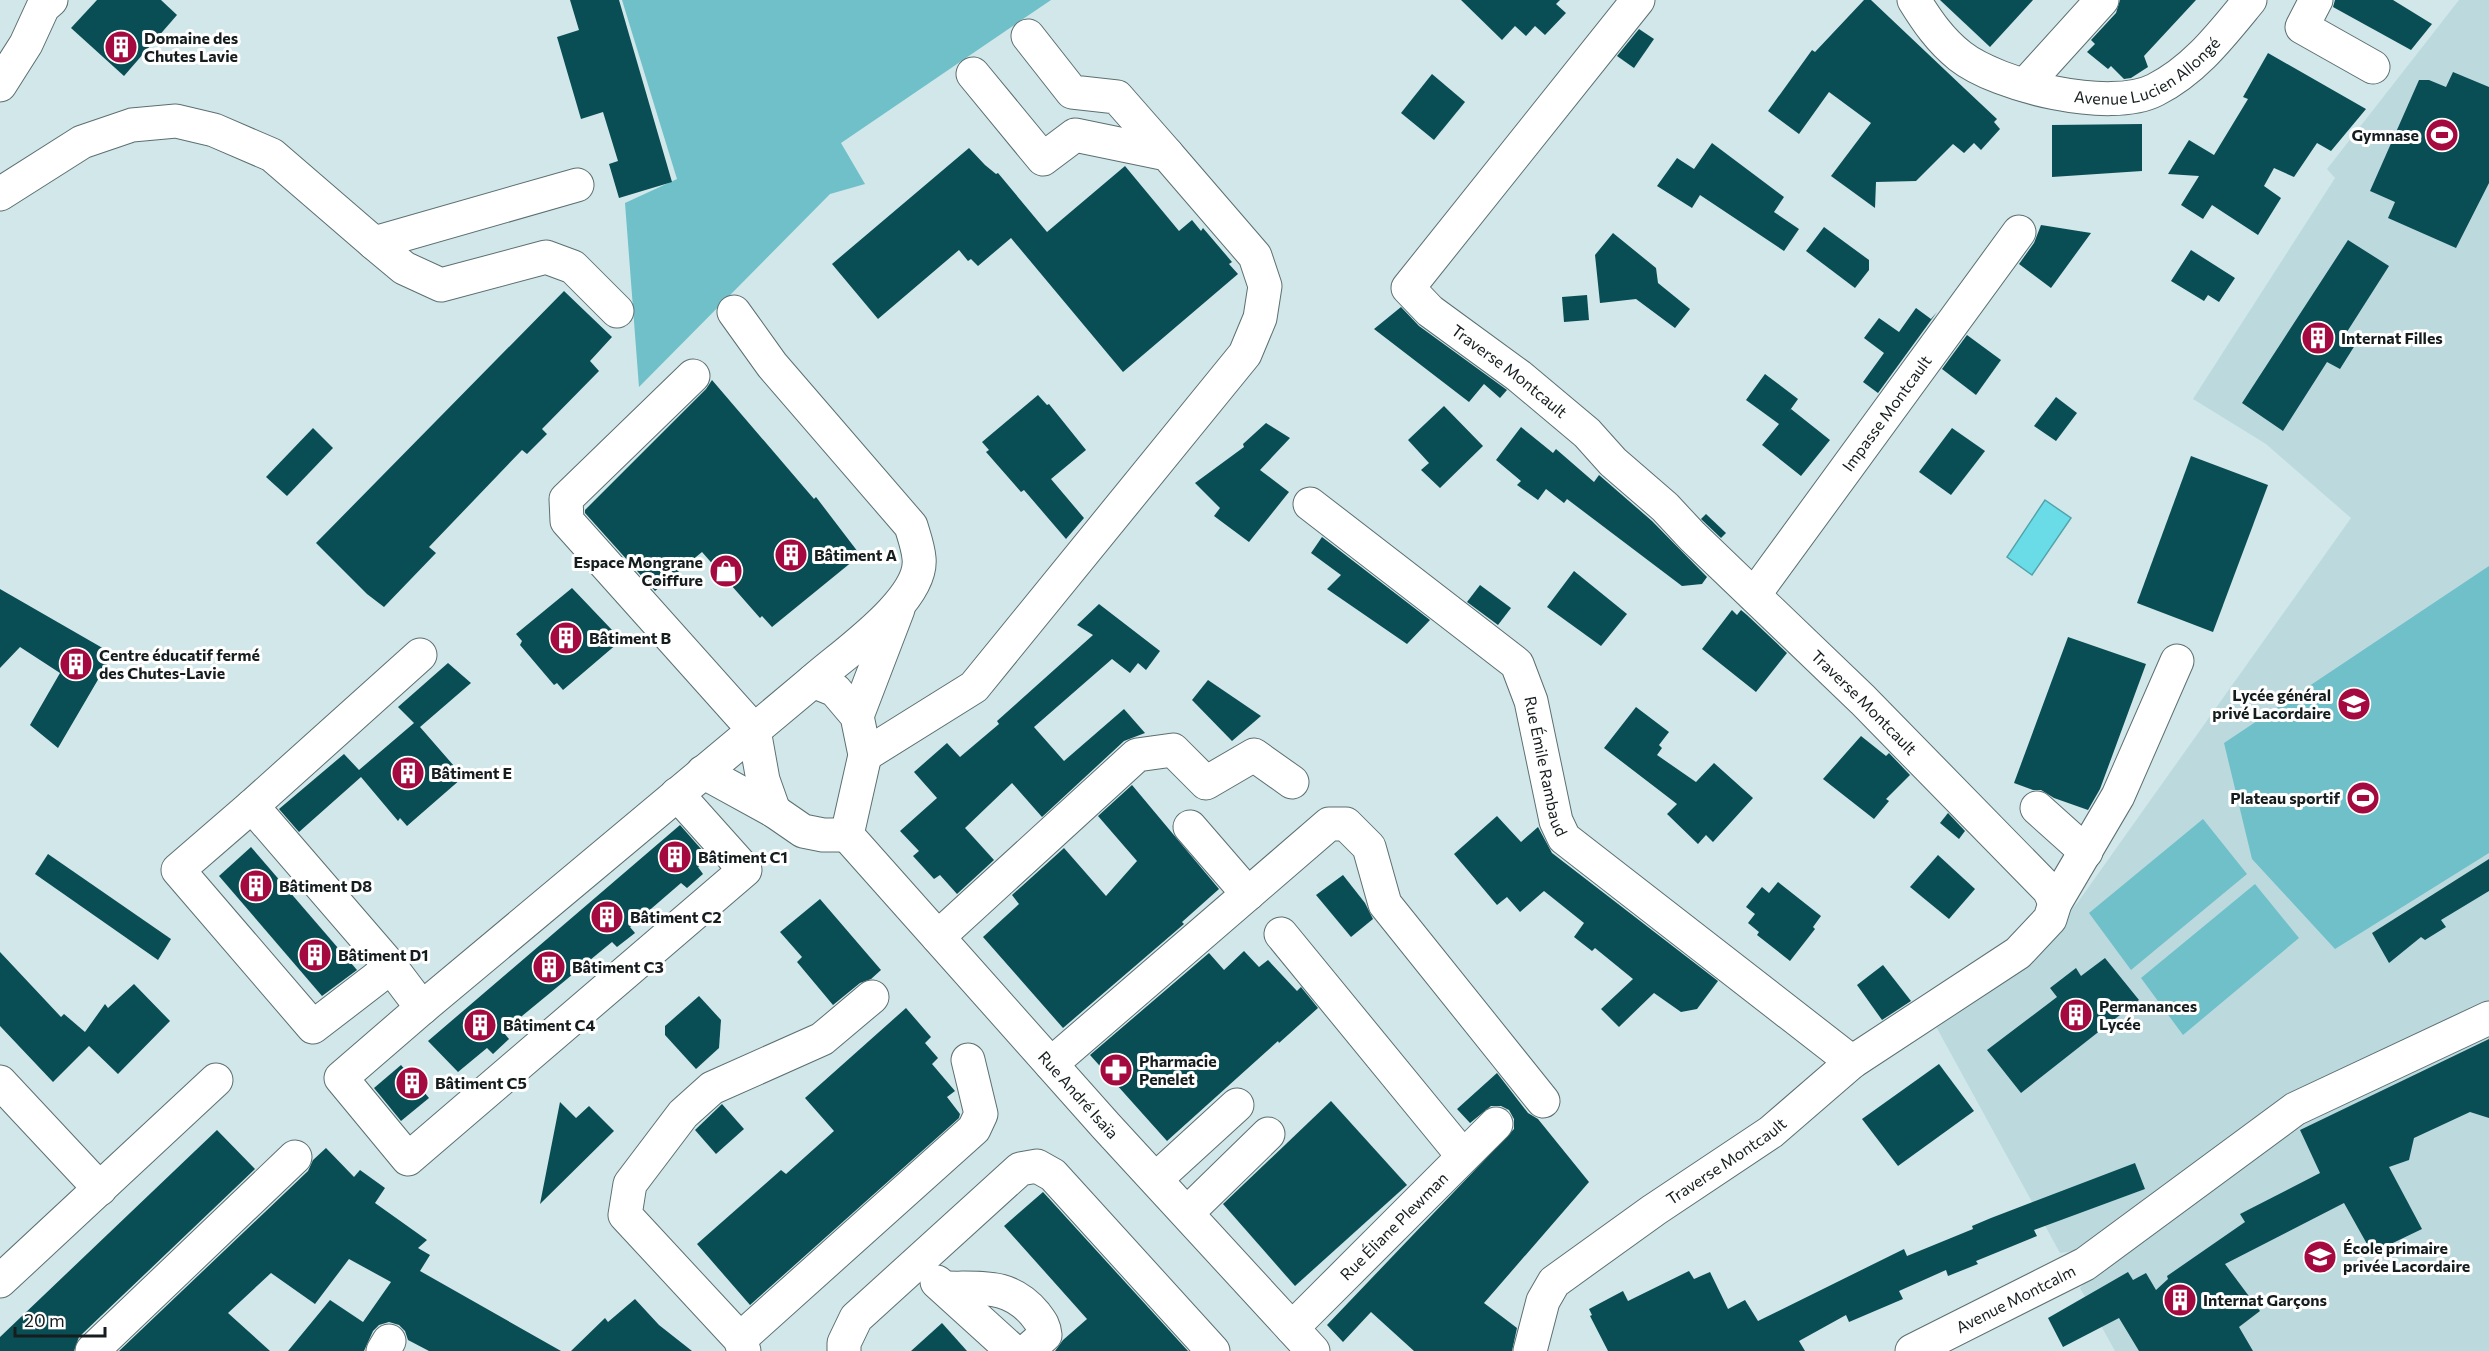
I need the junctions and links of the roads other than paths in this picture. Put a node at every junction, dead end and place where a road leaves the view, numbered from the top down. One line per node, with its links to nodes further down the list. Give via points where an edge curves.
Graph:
1 (51, 0): 10 (street, via 43,7)
2 (1638, 0): 21 (street, Traverse Montcault, via 1408,288 1430,311 1519,376 1587,433)
3 (1914, 0): 11 (street, Avenue Lucien Allongé, via 1931,28 1960,57 1994,75)
4 (2102, 0): 11 (street)
5 (2250, 0): 11 (street, Avenue Lucien Allongé, via 2195,64 2154,91 2090,100)
6 (2309, 14): 8 (street)
7 (1028, 36): 12 (street, via 1072,92 1117,97)
8 (2373, 67)
9 (973, 74): 12 (street, via 1043,159 1075,135)
10 (0, 85)
11 (2025, 85)
12 (1167, 154): 28 (street, via 1255,256 1265,286 1260,318 1245,354 974,687)
13 (576, 185): 16 (street)
14 (0, 194): 16 (street, via 82,142 132,125 176,121 214,130 272,155)
15 (2019, 232): 21 (street, Impasse Montcault)
16 (375, 243): 17 (street, via 404,268 441,285 546,257 573,267)
17 (617, 311)
18 (734, 312): 22 (street, via 772,364 911,526 920,559 915,582)
19 (693, 376): 27 (street, via 566,498 567,521)
20 (1310, 504): 47 (street, Rue Émile Rambaud, via 1516,664 1531,701 1556,821 1564,838)
21 (1754, 595): 39 (street, Traverse Montcault, via 2049,890)
22 (900, 604): 25 (street); 26 (street)
23 (420, 655): 32 (street)
24 (2177, 661): 37 (street, via 2118,796)
25 (813, 681): 26 (street, via 835,690); 27 (street)
26 (857, 716): 28 (street)
27 (754, 730): 29 (street); 34 (street, via 763,780)
28 (865, 755): 36 (street)
29 (703, 772): 31 (street); 34 (street)
30 (1292, 782): 41 (street, via 1254,755 1206,783 1173,750 1137,755)
31 (677, 794): 44 (street); 44 (street, via 746,870 408,1159 341,1078)
32 (252, 806): 42 (street); 42 (street, via 178,870 313,1027)
33 (2037, 808): 37 (street)
34 (774, 812): 36 (street, via 803,831)
35 (1190, 827): 38 (street)
36 (847, 835): 41 (street, Rue André Isaïa)
37 (2086, 852): 39 (street)
38 (1248, 894): 48 (street); 51 (street, via 1329,824 1346,824 1369,847 1385,904)
39 (2055, 903): 47 (street, Traverse Montcault, via 2050,919 2018,953)
40 (1281, 934): 55 (street)
41 (938, 937): 48 (street, Rue André Isaïa)
42 (391, 967): 44 (street)
43 (872, 997): 64 (street, via 822,1039 712,1088 683,1114 630,1184 625,1215)
44 (422, 1008)
45 (2489, 1018): 71 (street, Avenue Montcalm, via 2295,1109 2085,1264)
46 (968, 1059): 64 (street, via 981,1114 974,1129)
47 (1852, 1062): 70 (street, Traverse Montcault, via 1771,1132 1554,1282 1543,1301)
48 (1051, 1064): 57 (street, Rue André Isaïa)
49 (216, 1080): 58 (street)
50 (0, 1082): 58 (street)
51 (1543, 1101)
52 (1237, 1105): 57 (street)
53 (1496, 1124): 55 (street, Rue Éliane Plewman)
54 (1268, 1134): 59 (street)
55 (1463, 1156): 63 (street, Rue Éliane Plewman)
56 (295, 1157): 65 (street)
57 (1156, 1179): 59 (street, Rue André Isaïa)
58 (100, 1189): 61 (street)
59 (1186, 1213): 63 (street, Rue André Isaïa)
60 (914, 1267): 62 (street); 66 (street, via 856,1318); 69 (street, via 1020,1169 1037,1166 1053,1175)
61 (0, 1281)
62 (945, 1288): 67 (street); 68 (street, via 998,1289 1023,1300 1044,1326 1045,1335)
63 (1302, 1340)
64 (742, 1345)
65 (92, 1351)
66 (844, 1351)
67 (1013, 1351)
68 (1027, 1351)
69 (1214, 1351)
70 (1530, 1351)
71 (1912, 1351)

